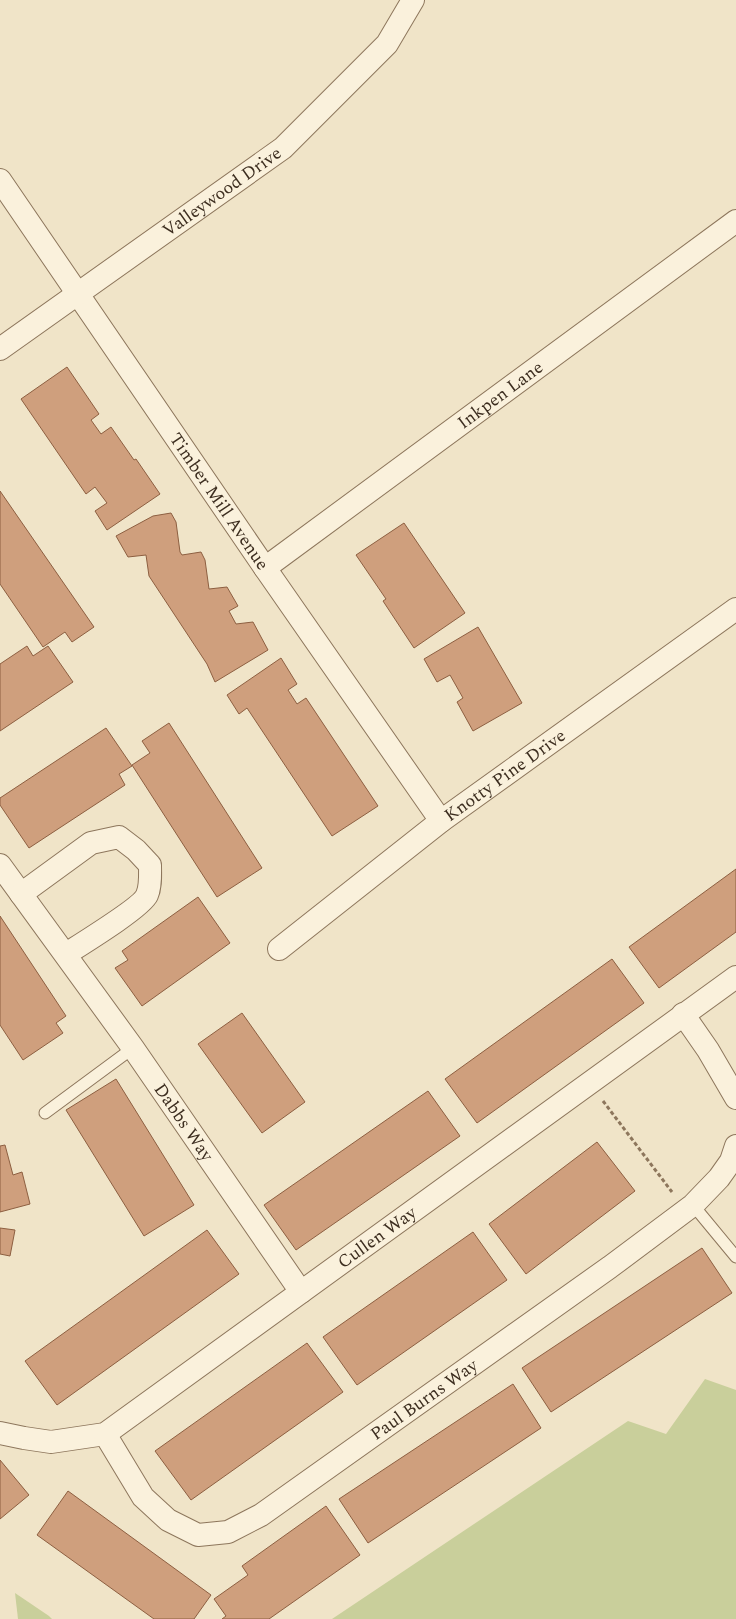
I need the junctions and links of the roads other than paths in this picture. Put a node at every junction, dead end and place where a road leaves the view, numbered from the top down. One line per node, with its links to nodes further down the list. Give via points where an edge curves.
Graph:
1 (413, 0): 4 (street, Valleywood Drive, via 387,44 283,148)
2 (0, 180): 4 (street, Timber Mill Avenue)
3 (736, 221): 6 (street, Inkpen Lane)
4 (79, 294): 5 (street, Valleywood Drive); 6 (street, Timber Mill Avenue)
5 (0, 349)
6 (265, 568): 8 (street, Timber Mill Avenue)
7 (736, 609): 8 (street, Knotty Pine Drive)
8 (441, 821): 11 (street, Knotty Pine Drive)
9 (0, 865): 10 (street, Dabbs Way)
10 (20, 894): 12 (street, Dabbs Way); 12 (street, via 91,843 119,837 150,865 147,897)
11 (278, 949)
12 (66, 954): 15 (street, Dabbs Way)
13 (736, 977): 14 (street, Cullen Way)
14 (684, 1014): 16 (street); 21 (street, Cullen Way)
15 (133, 1048): 17 (lane); 21 (street, Dabbs Way)
16 (736, 1098)
17 (45, 1113)
18 (736, 1146): 19 (street, Paul Burns Way, via 731,1161 719,1178)
19 (690, 1208): 20 (lane); 23 (street, Paul Burns Way, via 261,1514 228,1532 198,1535 168,1520 143,1497)
20 (736, 1258)
21 (301, 1292): 23 (street, Cullen Way)
22 (0, 1432): 23 (street, Cullen Way, via 51,1442)
23 (105, 1434)

